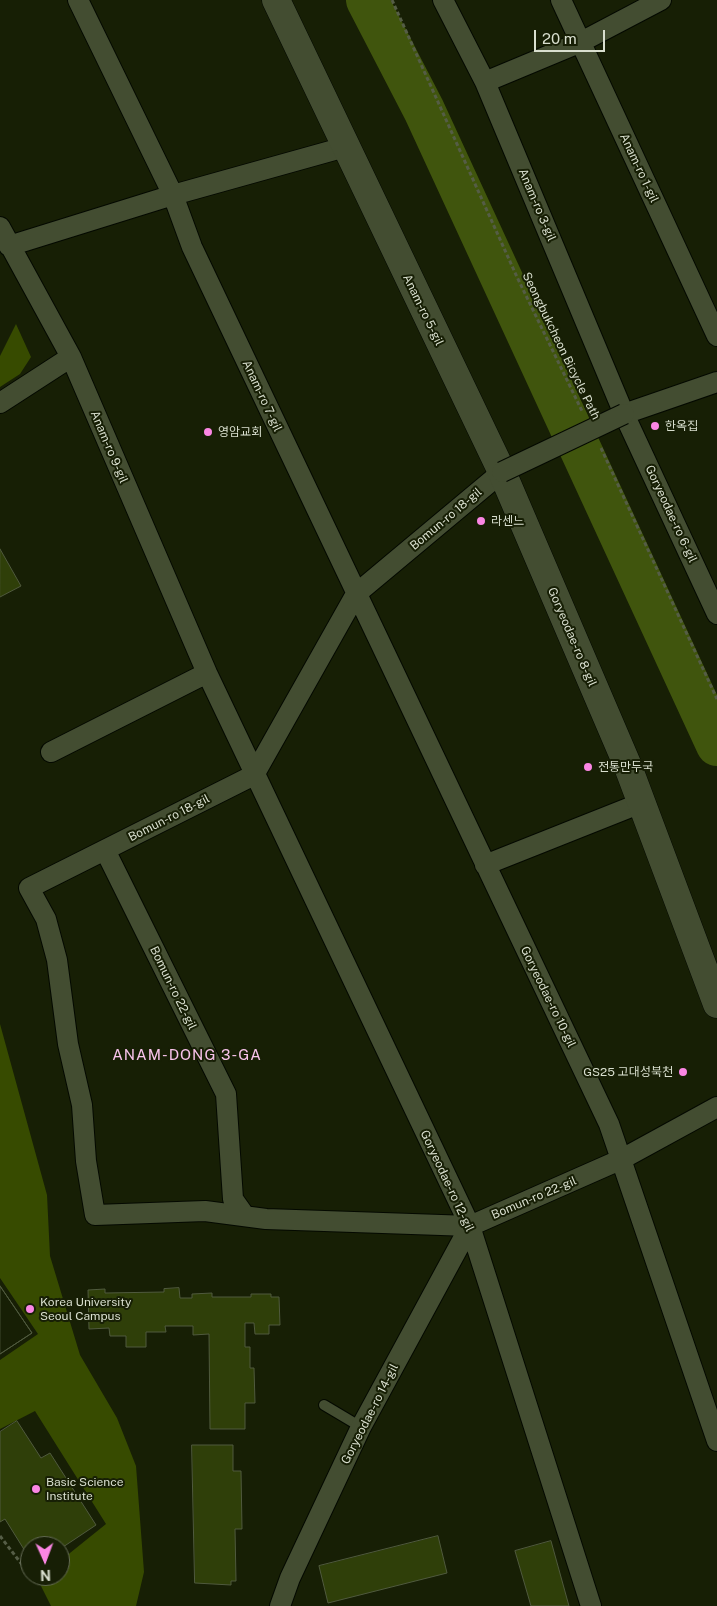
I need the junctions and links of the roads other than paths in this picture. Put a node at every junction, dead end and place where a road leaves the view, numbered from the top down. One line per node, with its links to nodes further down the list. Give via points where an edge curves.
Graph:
1 (78, 0): 9 (street, Anam-ro 7-gil)
2 (276, 0): 8 (main road, Anam-ro 5-gil)
3 (444, 0): 7 (street, Anam-ro 3-gil)
4 (561, 0): 6 (street, Anam-ro 1-gil)
5 (661, 0): 6 (street)
6 (581, 42): 7 (street); 12 (street, Anam-ro 1-gil)
7 (485, 82): 16 (street, Anam-ro 3-gil)
8 (345, 147): 9 (street); 17 (main road, Anam-ro 5-gil)
9 (173, 195): 11 (street); 18 (street, Anam-ro 7-gil, via 192,247)
10 (0, 227): 11 (street, Anam-ro 9-gil)
11 (9, 246): 13 (street, Anam-ro 9-gil)
12 (717, 336)
13 (71, 357): 15 (street); 20 (street, Anam-ro 9-gil)
14 (717, 382): 16 (street)
15 (0, 403)
16 (624, 414): 17 (street, Bomun-ro 18-gil, bridge); 19 (street, Goryeodae-ro 6-gil)
17 (502, 472): 18 (street, Bomun-ro 18-gil); 23 (main road, Goryeodae-ro 8-gil)
18 (356, 594): 22 (street, Bomun-ro 18-gil); 25 (street, Goryeodae-ro 10-gil)
19 (717, 614)
20 (207, 673): 21 (street); 22 (street, Anam-ro 9-gil)
21 (51, 752)
22 (254, 775): 24 (street, Bomun-ro 18-gil); 31 (street, Goryeodae-ro 12-gil)
23 (641, 803): 25 (street); 26 (main road, Goryeodae-ro 8-gil)
24 (105, 850): 29 (street, Bomun-ro 18-gil, via 29,888 46,919 57,960 68,1044 82,1105 86,1161); 30 (street, Bomun-ro 22-gil, via 226,1094 233,1199)
25 (485, 865): 28 (street, Goryeodae-ro 10-gil, via 609,1124)
26 (717, 1004)
27 (717, 1107): 28 (street, Bomun-ro 22-gil)
28 (622, 1159): 31 (street, Bomun-ro 22-gil); 34 (street, Goryeodae-ro 10-gil)
29 (96, 1215): 30 (street, Bomun-ro 22-gil, via 205,1211)
30 (245, 1216): 31 (street, Bomun-ro 22-gil)
31 (470, 1226): 33 (street, Goryeodae-ro 14-gil); 36 (street, Goryeodae-ro 12-gil)
32 (324, 1405): 33 (lane)
33 (361, 1427): 35 (street, Goryeodae-ro 14-gil)
34 (717, 1441)
35 (280, 1606)
36 (591, 1606)

